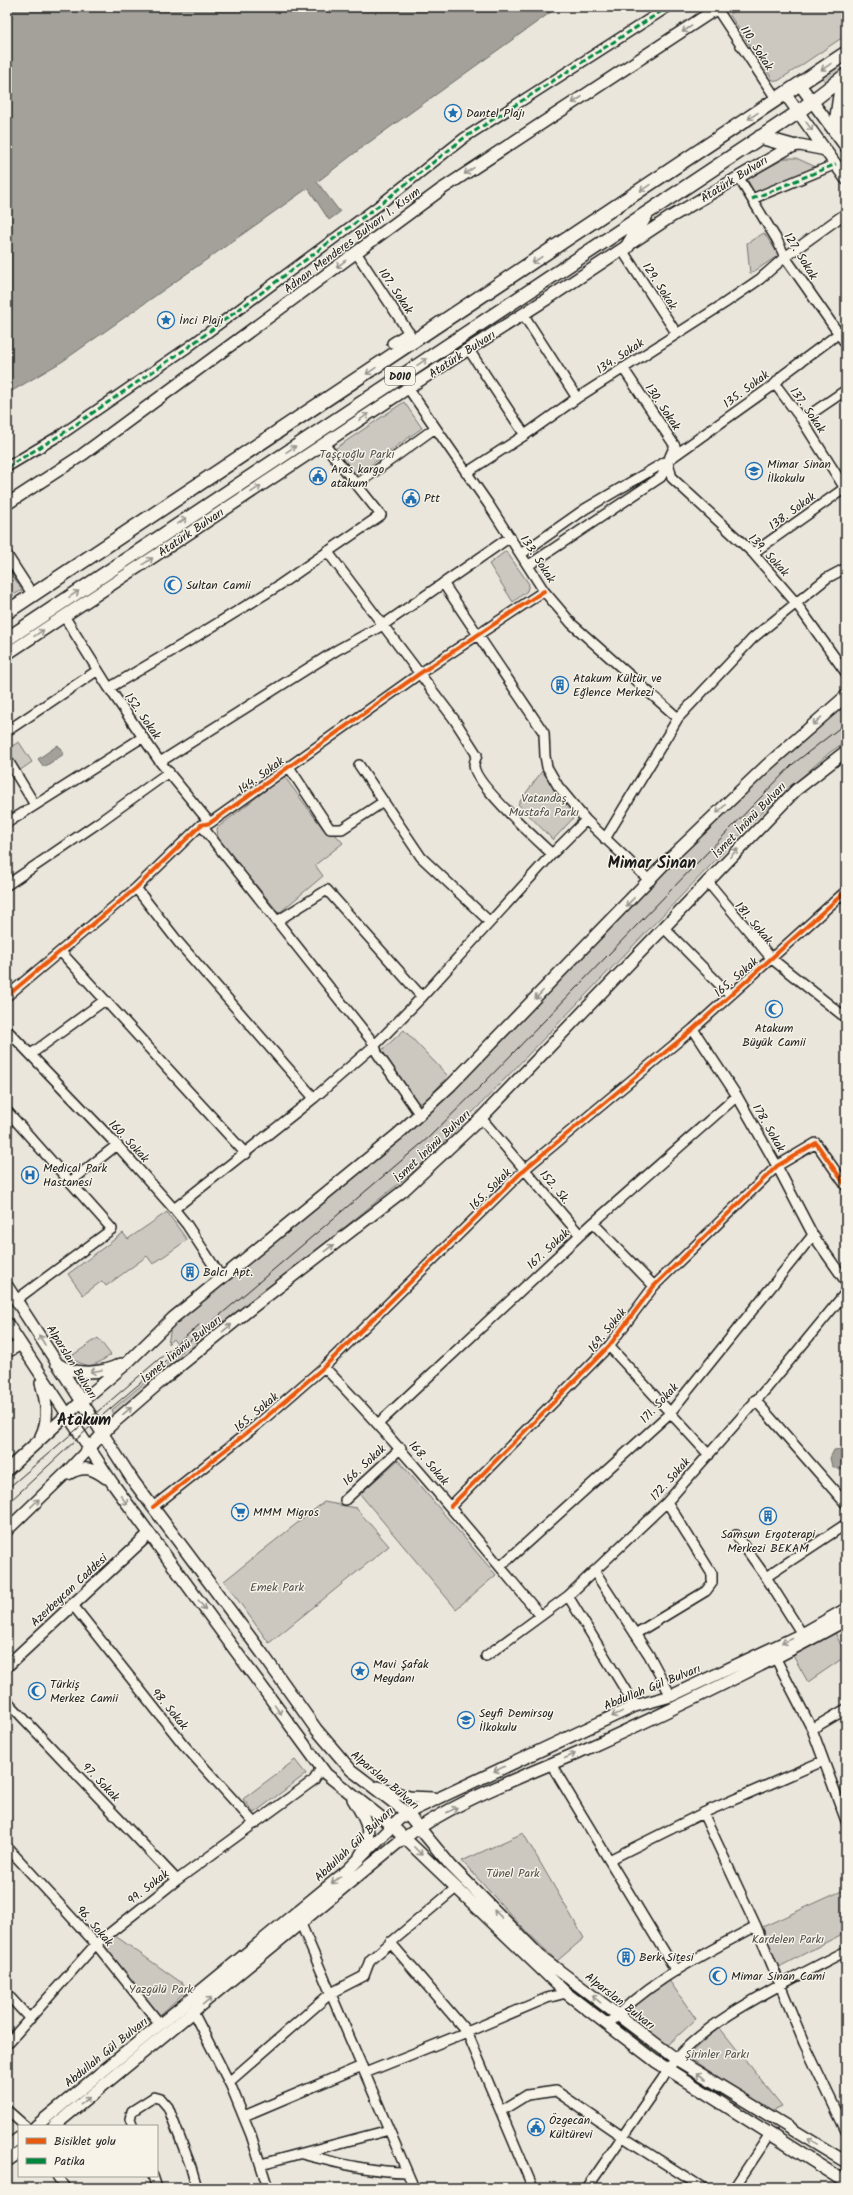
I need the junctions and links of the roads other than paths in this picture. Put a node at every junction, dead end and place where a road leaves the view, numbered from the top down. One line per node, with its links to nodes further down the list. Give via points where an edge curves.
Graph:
1 (668, 7): 42 (street, via 464,138 378,206 187,348 68,430)
2 (718, 8): 6 (street, 110. Sokak); 22 (main road, Adnan Menderes Bulvarı 1. Kısım, one-way to 22, via 442,189)
3 (846, 53): 5 (highway, D010, one-way to 5)
4 (846, 76): 7 (highway, D010); 10 (highway, via 840,95)
5 (803, 83): 6 (highway, D010); 7 (main road)
6 (782, 97): 8 (main road); 28 (highway, D010, one-way to 28)
7 (812, 101): 8 (highway, D010); 10 (main road)
8 (796, 113): 11 (highway, Atatürk Bulvarı / D010); 14 (main road, one-way to 14)
9 (846, 118): 10 (main road)
10 (837, 134): 13 (main road)
11 (760, 137): 12 (highway); 19 (highway, Atatürk Bulvarı / D010)
12 (792, 146): 14 (main road); 16 (main road, Atatürk Bulvarı)
13 (846, 147)
14 (826, 150): 15 (main road)
15 (836, 164): 17 (main road); 18 (street)
16 (739, 178): 18 (street, 127. Sokak); 21 (main road, Atatürk Bulvarı, via 669,218)
17 (846, 179)
18 (752, 199): 23 (street, 127. Sokak)
19 (648, 211): 21 (highway); 62 (highway, Atatürk Bulvarı / D010, one-way to 19)
20 (846, 213): 23 (street, 134. Sokak)
21 (624, 249): 24 (main road, Atatürk Bulvarı); 26 (street, 129. Sokak)
22 (357, 254): 28 (street, 107. Sokak); 46 (main road, Adnan Menderes Bulvarı 1. Kısım, one-way to 46, via 82,454)
23 (785, 257): 26 (street, 134. Sokak, via 760,279); 27 (street, 127. Sokak)
24 (523, 314): 31 (main road, Atatürk Bulvarı); 36 (street)
25 (846, 328): 27 (street, 135. Sokak)
26 (677, 334): 32 (street, 134. Sokak)
27 (838, 334): 30 (street, 127. Sokak); 33 (street, 135. Sokak, via 783,375)
28 (412, 337): 29 (street); 58 (highway, D010, one-way to 58)
29 (392, 343)
30 (846, 344)
31 (469, 350): 34 (main road, Atatürk Bulvarı); 39 (street)
32 (623, 368): 36 (street, 134. Sokak); 41 (street, 130. Sokak, via 675,446)
33 (775, 384): 37 (street, 137. Sokak); 41 (street, 135. Sokak)
34 (408, 388): 38 (street, 133. Sokak); 40 (main road, Atatürk Bulvarı, one-way to 34)
35 (846, 390): 37 (street)
36 (577, 398): 39 (street, 134. Sokak)
37 (802, 420): 45 (street, 137. Sokak)
38 (435, 428): 43 (street, 133. Sokak); 44 (street)
39 (525, 435): 43 (street, 134. Sokak)
40 (324, 444): 44 (street); 59 (main road, Atatürk Bulvarı, one-way to 40)
41 (667, 461): 49 (street, 139. Sokak, via 672,478); 50 (street, 135. Sokak, via 585,509); 52 (street, 135. Sokak, via 661,477)
42 (7, 467)
43 (466, 473): 47 (street, 133. Sokak)
44 (356, 485): 48 (street, via 382,515)
45 (845, 489): 49 (street, 138. Sokak)
46 (7, 504)
47 (510, 537): 50 (street, 133. Sokak); 54 (street)
48 (327, 551): 60 (street); 67 (street, via 268,592)
49 (754, 553): 57 (street, 139. Sokak)
50 (520, 554): 52 (street, 133. Sokak)
51 (7, 555): 55 (street)
52 (529, 565): 56 (street, 133. Sokak)
53 (846, 568): 57 (street, via 827,578)
54 (443, 583): 60 (street); 61 (street)
55 (29, 589)
56 (544, 591): 61 (street, 144. Sokak); 69 (street, 133. Sokak, via 572,624)
57 (796, 603): 65 (street, 139. Sokak); 69 (street, via 753,638)
58 (7, 612)
59 (64, 616): 63 (main road, Atatürk Bulvarı, one-way to 59); 64 (street, 152. Sokak)
60 (383, 625): 66 (street); 74 (street, via 337,650)
61 (480, 635): 66 (street, 144. Sokak); 80 (street, via 544,733 545,756 551,776)
62 (7, 639)
63 (7, 654)
64 (98, 670): 67 (street, 152. Sokak); 70 (street)
65 (846, 673)
66 (419, 674): 76 (street, 144. Sokak); 85 (street, via 454,719 477,755 474,765 478,774 500,803)
67 (109, 688): 71 (street, 152. Sokak)
68 (846, 696): 86 (main road, İsmet İnönü Bulvarı, one-way to 86, via 766,766 670,858)
69 (678, 718): 84 (street)
70 (7, 731)
71 (142, 737): 74 (street, 152. Sokak); 79 (street)
72 (846, 750): 87 (main road, İsmet İnönü Bulvarı, one-way to 72, via 796,790)
73 (7, 759): 79 (street)
74 (160, 762): 77 (street, 152. Sokak)
75 (359, 765): 78 (street)
76 (289, 767): 78 (street, via 330,829 342,829); 82 (street, 144. Sokak)
77 (169, 772): 82 (street, 152. Sokak); 88 (street)
78 (383, 802): 92 (street, via 421,857)
79 (35, 805): 81 (street)
80 (586, 820): 84 (street); 85 (street)
81 (7, 823)
82 (210, 823): 83 (street, 144. Sokak)
83 (201, 825): 89 (street); 91 (street)
84 (605, 839): 86 (street)
85 (552, 854): 92 (street)
86 (650, 881): 108 (main road, İsmet İnönü Bulvarı, one-way to 108)
87 (707, 882): 93 (main road, İsmet İnönü Bulvarı); 95 (street, 181. Sokak)
88 (7, 885)
89 (136, 888): 94 (street); 106 (street, via 179,942)
90 (846, 891): 95 (street, 165. Sokak)
91 (277, 922): 98 (street, via 327,890); 103 (street)
92 (490, 922): 98 (street)
93 (664, 928): 96 (street); 109 (main road, İsmet İnönü Bulvarı)
94 (61, 952): 97 (street); 99 (street)
95 (772, 959): 96 (street, 165. Sokak); 100 (street, 181. Sokak)
96 (730, 995): 101 (street, 165. Sokak)
97 (7, 996)
98 (422, 997): 103 (street)
99 (104, 1000): 104 (street); 111 (street)
100 (845, 1016)
101 (693, 1029): 105 (street, 178. Sokak); 113 (street, 165. Sokak)
102 (7, 1030): 104 (street, 160. Sokak)
103 (375, 1045): 106 (street); 108 (street, via 377,1053)
104 (31, 1054): 110 (street, 160. Sokak)
105 (737, 1096): 112 (street, 178. Sokak); 117 (street, 167. Sokak)
106 (314, 1098): 111 (street)
107 (7, 1111): 114 (street)
108 (420, 1114): 120 (main road, İsmet İnönü Bulvarı)
109 (481, 1118): 113 (street, 152. Sk.); 139 (main road, İsmet İnönü Bulvarı, one-way to 109, via 166,1377 254,1306 404,1191)
110 (117, 1145): 114 (street); 116 (street, 160. Sokak)
111 (246, 1154): 116 (street)
112 (777, 1166): 115 (street, 169. Sokak, via 816,1143); 119 (street, 178. Sokak); 123 (street, 169. Sokak)
113 (525, 1169): 118 (street, 152. Sk.); 132 (street, 165. Sokak)
114 (70, 1182): 125 (street, via 112,1229)
115 (846, 1186)
116 (174, 1209): 120 (street, 160. Sokak)
117 (593, 1223): 118 (street, 167. Sokak); 123 (street)
118 (580, 1235): 138 (street, 167. Sokak)
119 (813, 1235): 121 (street, 178. Sokak); 136 (street, 171. Sokak)
120 (221, 1278): 130 (main road, İsmet İnönü Bulvarı, via 173,1318)
121 (846, 1282)
122 (7, 1286): 125 (main road, Alparslan Bulvarı)
123 (654, 1286): 128 (street, 169. Sokak)
124 (846, 1292): 134 (street, 172. Sokak)
125 (16, 1300): 131 (main road, Alparslan Bulvarı, one-way to 125)
126 (7, 1323): 127 (main road)
127 (20, 1344): 129 (main road); 133 (main road)
128 (609, 1346): 136 (street); 150 (street, 169. Sokak)
129 (7, 1352)
130 (133, 1358): 131 (main road, one-way to 131, via 114,1367 85,1373 72,1371); 135 (main road, İsmet İnönü Bulvarı)
131 (56, 1362): 135 (main road, Alparslan Bulvarı)
132 (324, 1367): 138 (street, 168. Sokak); 151 (street, 165. Sokak)
133 (36, 1369): 137 (main road); 140 (main road, via 46,1402 46,1423)
134 (755, 1400): 143 (street, 172. Sokak); 149 (street)
135 (81, 1402): 137 (main road, İsmet İnönü Bulvarı); 139 (main road, Alparslan Bulvarı)
136 (669, 1414): 143 (street); 156 (street, 171. Sokak)
137 (66, 1415): 140 (main road, İsmet İnönü Bulvarı); 141 (main road)
138 (379, 1423): 142 (street, 168. Sokak)
139 (102, 1434): 141 (main road, İsmet İnönü Bulvarı); 151 (main road, Alparslan Bulvarı)
140 (39, 1440): 144 (main road, İsmet İnönü Bulvarı)
141 (89, 1448): 145 (main road, İsmet İnönü Bulvarı); 146 (main road)
142 (401, 1448): 147 (street, 166. Sokak); 150 (street, 168. Sokak)
143 (709, 1455): 148 (street, 172. Sokak)
144 (7, 1470)
145 (58, 1481): 146 (main road, via 75,1470 86,1468 97,1472); 153 (main road, İsmet İnönü Bulvarı, one-way to 145)
146 (113, 1484): 154 (main road, one-way to 154)
147 (344, 1500)
148 (667, 1502): 157 (street, 172. Sokak); 164 (street, via 712,1574 712,1583 706,1591)
149 (846, 1504)
150 (451, 1506): 156 (street, 168. Sokak)
151 (153, 1507): 177 (main road, Alparslan Bulvarı, via 332,1751)
152 (846, 1524): 158 (street)
153 (7, 1530)
154 (149, 1534): 160 (main road, Azerbeycan Caddesi); 176 (main road, one-way to 176)
155 (736, 1535): 158 (street)
156 (500, 1567): 162 (street, 168. Sokak)
157 (594, 1571): 159 (street, 172. Sokak); 164 (street)
158 (766, 1577): 165 (street)
159 (568, 1596): 162 (street, 172. Sokak); 171 (street)
160 (72, 1604): 168 (main road, Azerbeycan Caddesi); 184 (street, 98. Sokak, via 174,1732)
161 (846, 1609): 165 (main road, Abdullah Gül Bulvarı)
162 (541, 1616): 166 (street, 172. Sokak)
163 (846, 1620): 167 (main road, Abdullah Gül Bulvarı)
164 (635, 1634): 169 (street)
165 (802, 1634): 169 (main road, Abdullah Gül Bulvarı, one-way to 169)
166 (486, 1656)
167 (776, 1659): 173 (street); 175 (main road, Abdullah Gül Bulvarı, one-way to 167)
168 (7, 1666)
169 (671, 1696): 171 (main road, Abdullah Gül Bulvarı)
170 (7, 1701): 191 (street, 97. Sokak)
171 (635, 1706): 179 (main road, Abdullah Gül Bulvarı, one-way to 179)
172 (846, 1709): 173 (street)
173 (812, 1729): 174 (street)
174 (823, 1761): 180 (street); 182 (street)
175 (551, 1764): 186 (main road, Abdullah Gül Bulvarı, one-way to 175); 189 (street)
176 (321, 1768): 178 (main road); 184 (street, 99. Sokak, via 314,1780)
177 (364, 1781): 179 (main road, via 409,1797); 181 (main road, Alparslan Bulvarı)
178 (348, 1792): 185 (main road); 190 (main road, via 364,1815 369,1828 367,1842)
179 (439, 1797): 181 (main road, Abdullah Gül Bulvarı)
180 (844, 1807): 183 (street)
181 (407, 1813): 185 (main road, Abdullah Gül Bulvarı); 186 (main road, Alparslan Bulvarı)
182 (703, 1813): 189 (street); 194 (street)
183 (846, 1821)
184 (255, 1824): 191 (street, 99. Sokak)
185 (392, 1826): 187 (main road); 190 (main road, Abdullah Gül Bulvarı)
186 (418, 1828): 187 (main road, Abdullah Gül Bulvarı); 204 (main road, Alparslan Bulvarı, one-way to 186, via 541,1957 451,1866)
187 (405, 1838): 192 (main road, one-way to 192); 193 (main road, Abdullah Gül Bulvarı)
188 (7, 1847): 196 (street, 96. Sokak)
189 (609, 1860): 198 (street)
190 (348, 1870): 206 (main road, Abdullah Gül Bulvarı, one-way to 206)
191 (177, 1880): 196 (street, 99. Sokak)
192 (456, 1888): 195 (street); 201 (main road)
193 (301, 1924): 200 (street); 203 (main road, Abdullah Gül Bulvarı, one-way to 193)
194 (756, 1926): 198 (street); 199 (street)
195 (390, 1942): 200 (street, via 370,1960 364,1976); 208 (street)
196 (96, 1944): 205 (street, 99. Sokak); 206 (street, 96. Sokak)
197 (846, 1951): 199 (street)
198 (676, 1971): 204 (street, via 666,1976)
199 (781, 1986): 210 (street, via 711,2026); 222 (street, via 804,2043)
200 (331, 1993): 212 (street); 213 (street)
201 (566, 1993): 207 (main road); 208 (street, via 547,1998)
202 (7, 1994): 205 (street)
203 (193, 2012): 213 (street); 219 (main road, Abdullah Gül Bulvarı, one-way to 203)
204 (617, 2016): 207 (street); 210 (main road, Alparslan Bulvarı)
205 (30, 2019): 209 (street, 99. Sokak)
206 (160, 2024): 218 (main road, Abdullah Gül Bulvarı)
207 (608, 2025): 211 (main road)
208 (467, 2032): 212 (street); 215 (street)
209 (7, 2044)
210 (676, 2059): 211 (street); 230 (main road, Alparslan Bulvarı, one-way to 210)
211 (668, 2068): 223 (main road); 224 (street)
212 (363, 2070): 216 (street); 221 (street)
213 (229, 2082): 216 (street)
214 (7, 2110): 217 (street)
215 (501, 2110): 224 (street, via 527,2095 556,2091); 241 (street)
216 (244, 2116): 231 (street)
217 (24, 2125)
218 (37, 2125)
219 (55, 2125)
220 (133, 2125): 238 (street, via 130,2119 132,2111 154,2098 161,2099 168,2107)
221 (389, 2130): 228 (street); 232 (street)
222 (846, 2131)
223 (770, 2134): 235 (main road); 244 (street)
224 (623, 2137): 242 (street); 243 (street)
225 (18, 2139): 226 (main road)
226 (7, 2147)
227 (18, 2154): 229 (main road)
228 (301, 2154): 231 (street); 232 (street, via 346,2166)
229 (7, 2161)
230 (846, 2162)
231 (261, 2164): 239 (street)
232 (407, 2172): 240 (street)
233 (58, 2177): 236 (street)
234 (153, 2177): 237 (street)
235 (846, 2182)
236 (65, 2188)
237 (157, 2188)
238 (197, 2188)
239 (268, 2188)
240 (414, 2188)
241 (533, 2188)
242 (587, 2188)
243 (704, 2188)
244 (734, 2188)

